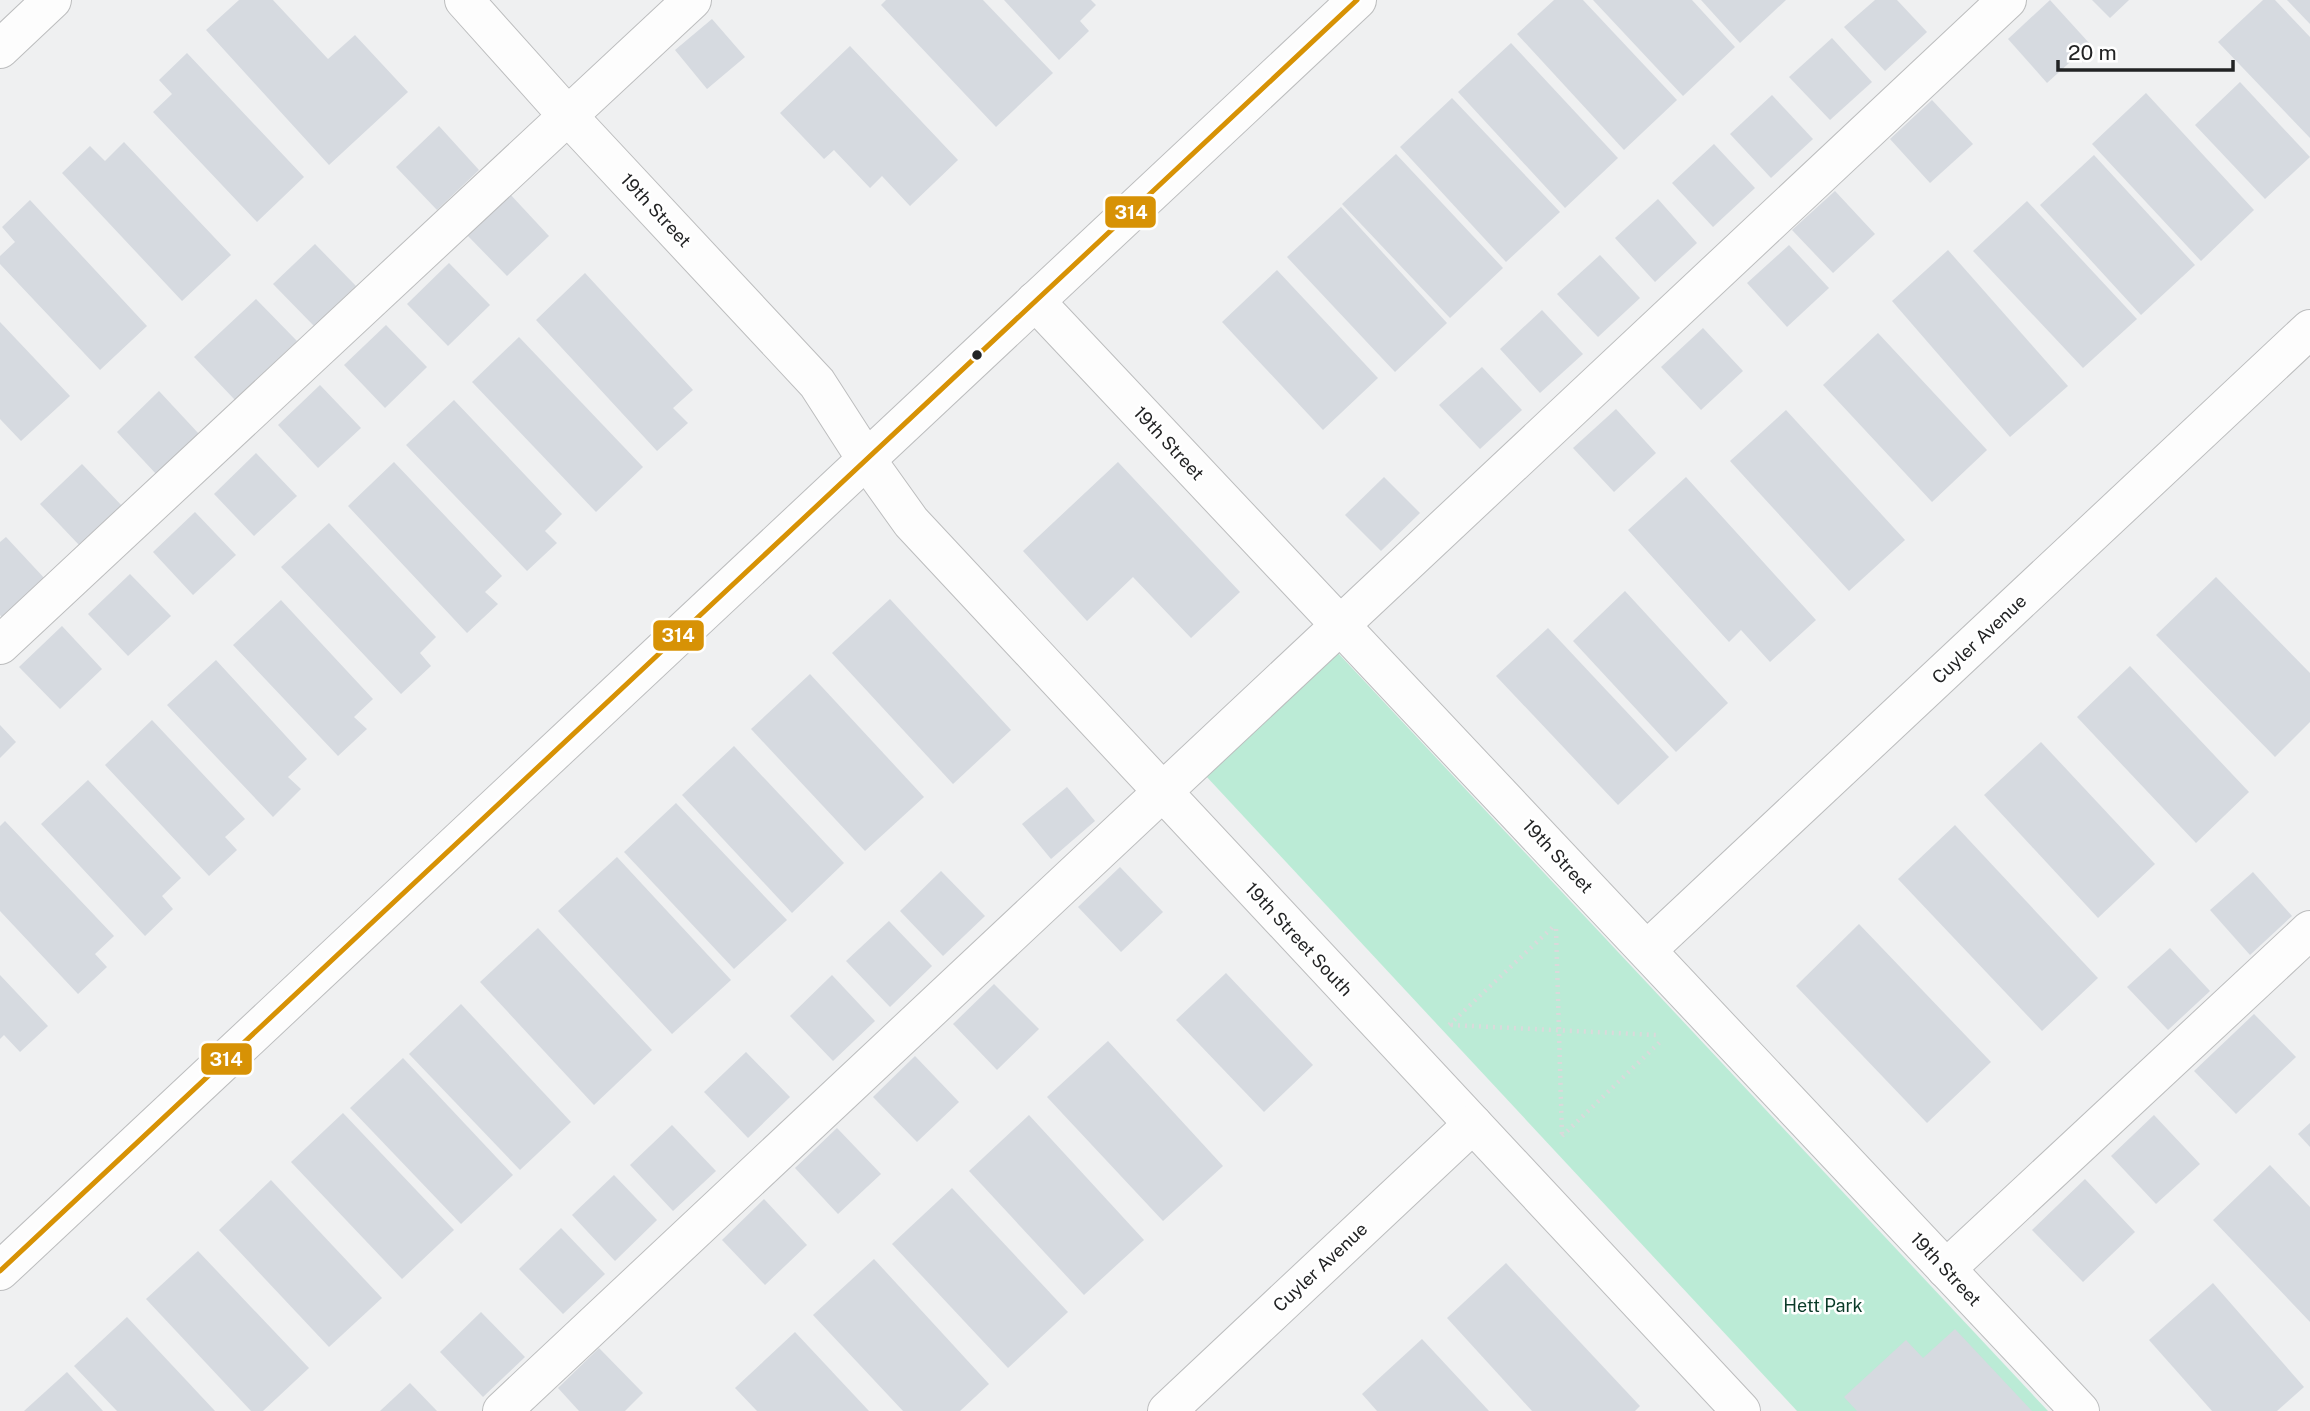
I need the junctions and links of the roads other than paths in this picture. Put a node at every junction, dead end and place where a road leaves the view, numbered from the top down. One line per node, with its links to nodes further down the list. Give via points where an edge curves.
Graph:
1 (52, 0): 6 (street)
2 (464, 0): 7 (street, 19th Street)
3 (692, 0): 7 (street)
4 (1357, 0): 8 (street)
5 (2007, 0): 11 (street)
6 (0, 49)
7 (567, 115): 10 (street, 19th Street, via 817,383); 12 (street)
8 (1035, 301): 10 (street); 11 (street, 19th Street)
9 (2310, 329): 15 (street, Cuyler Avenue)
10 (866, 459): 13 (street, 19th Street South, via 911,522); 18 (street)
11 (1340, 625): 13 (street); 15 (street, 19th Street)
12 (0, 645)
13 (1162, 792): 16 (street, 19th Street South); 19 (street)
14 (2310, 930): 17 (street)
15 (1647, 950): 17 (street, 19th Street)
16 (1473, 1124): 20 (street, Cuyler Avenue); 21 (street, 19th Street South)
17 (1946, 1269): 22 (street, 19th Street)
18 (0, 1271)
19 (502, 1411)
20 (1167, 1411)
21 (1741, 1411)
22 (2080, 1411)

